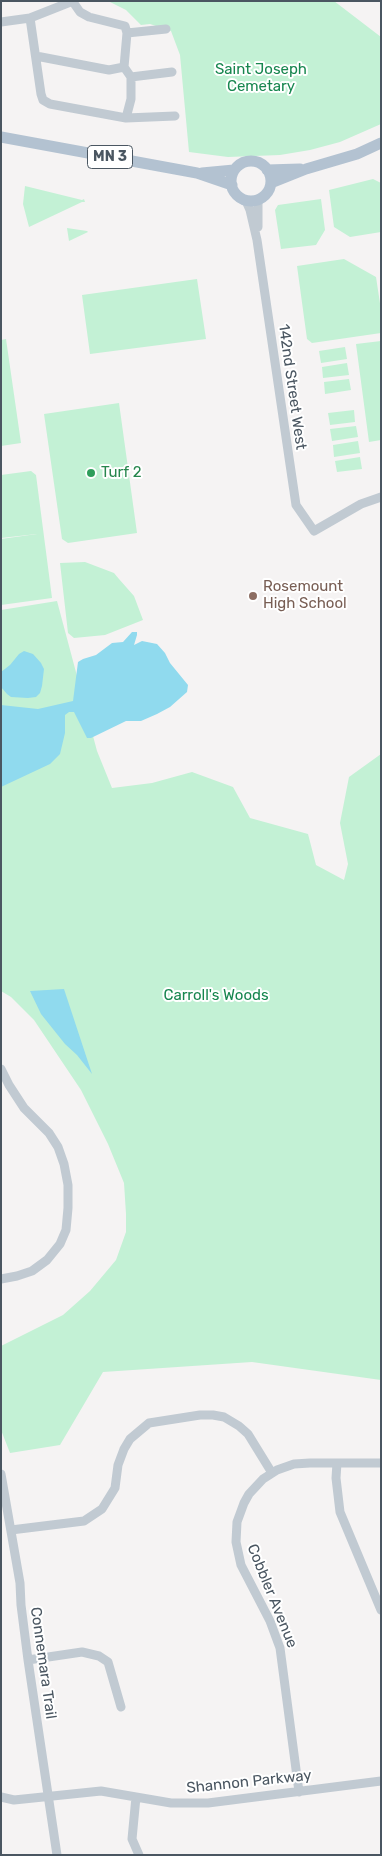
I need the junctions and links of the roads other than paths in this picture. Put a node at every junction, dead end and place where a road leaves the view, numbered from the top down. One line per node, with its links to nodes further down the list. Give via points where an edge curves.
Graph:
1 (73, 2): 2 (street); 5 (street, via 89,18 124,26)
2 (30, 18): 3 (street); 6 (street)
3 (1, 22)
4 (166, 29): 5 (street)
5 (127, 33): 7 (street)
6 (36, 56): 7 (street, via 109,70); 11 (street, via 43,100)
7 (124, 67): 9 (street)
8 (172, 72): 9 (street)
9 (131, 77): 11 (street, via 131,99)
10 (175, 116): 11 (street)
11 (126, 118)
12 (1, 137): 17 (main road, MN 3)
13 (381, 143): 14 (main road, via 357,154)
14 (306, 168): 16 (main road); 18 (main road)
15 (234, 170): 16 (main road, via 243,162 250,161); 17 (main road); 19 (main road)
16 (267, 170): 18 (main road)
17 (197, 173): 19 (main road)
18 (271, 183): 20 (main road, via 267,193)
19 (232, 185): 21 (main road, via 236,195)
20 (258, 199): 21 (main road); 22 (street)
21 (246, 200): 22 (street)
22 (258, 240): 23 (street, 142nd Street West, via 296,505 314,531 361,504)
23 (381, 497)
24 (1, 1069): 25 (street, via 24,1108 58,1147 66,1178 68,1208 66,1230 47,1260 32,1271)
25 (1, 1279)
26 (381, 1463): 27 (street, Cobbler Avenue)
27 (337, 1464): 28 (street, Cobbler Avenue, via 294,1464); 31 (street, via 340,1512)
28 (272, 1473): 30 (street, via 248,1434 224,1417 200,1415 149,1423 124,1448 114,1488 102,1509 84,1521); 35 (street, Cobbler Avenue, via 256,1486 244,1503 237,1522 236,1542 241,1565 280,1648)
29 (1, 1474): 30 (street, Connemara Trail)
30 (11, 1530): 32 (street, Connemara Trail)
31 (381, 1610)
32 (28, 1660): 33 (street, via 82,1652 99,1656 108,1662); 38 (street, Connemara Trail)
33 (121, 1707)
34 (381, 1781): 35 (street, Shannon Parkway)
35 (299, 1792): 37 (street, Shannon Parkway, via 208,1803 171,1803)
36 (1, 1797): 38 (street, Shannon Parkway, via 14,1800)
37 (136, 1797): 38 (street, Shannon Parkway, via 101,1791); 40 (street, via 132,1839)
38 (48, 1798): 39 (street, Connemara Trail)
39 (57, 1855)
40 (139, 1855)

